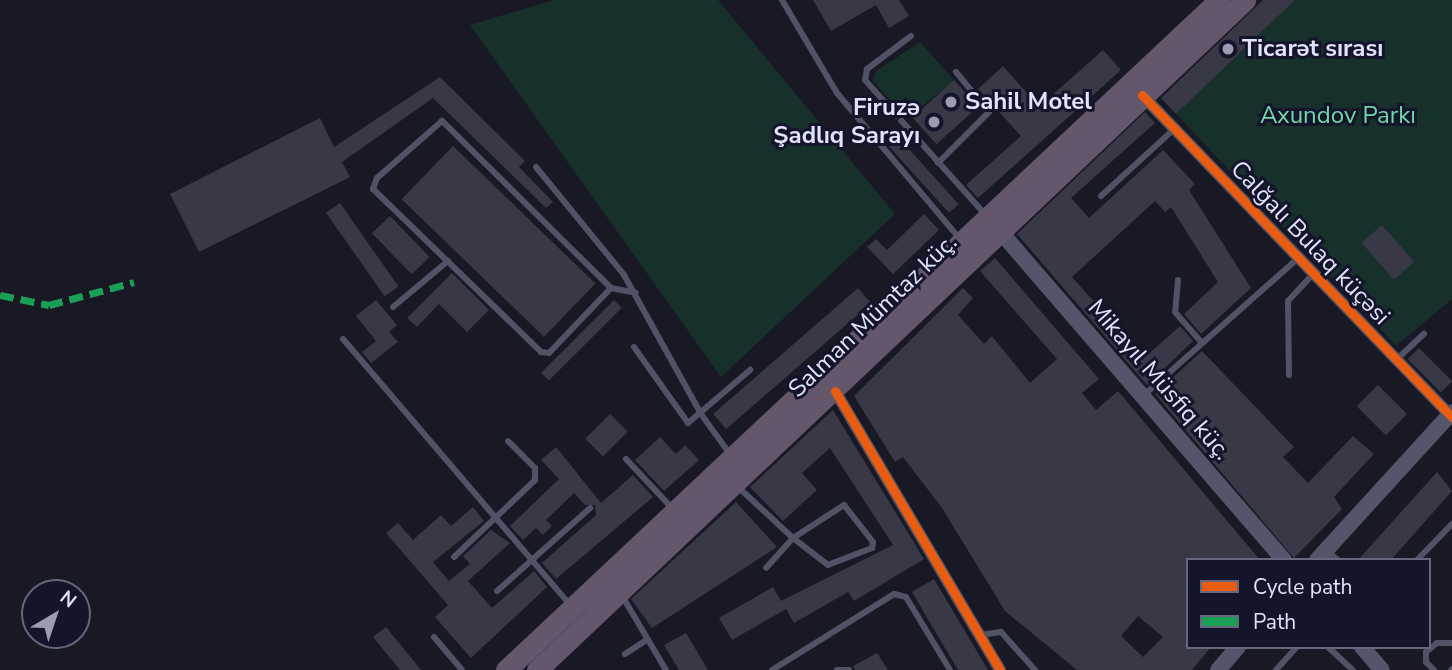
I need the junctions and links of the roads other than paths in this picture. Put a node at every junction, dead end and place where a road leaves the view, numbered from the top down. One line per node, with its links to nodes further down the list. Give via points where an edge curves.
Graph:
1 (782, 0): 12 (lane, via 837,93)
2 (1219, 0): 6 (highway)
3 (1245, 0): 6 (highway)
4 (911, 36): 8 (lane, via 867,69 865,80)
5 (956, 72): 8 (lane, via 989,112)
6 (1137, 88): 7 (street, Calğalı Bulaq küçəsi); 11 (highway)
7 (1174, 129): 10 (lane); 13 (street, Calğalı Bulaq küçəsi)
8 (938, 163): 11 (lane)
9 (536, 167): 18 (lane)
10 (1101, 196)
11 (993, 223): 12 (highway); 27 (highway, Salman Mümtaz küç.); 28 (main road, Mikayıl Müsfiq küç.)
12 (962, 242): 33 (highway)
13 (1297, 259): 15 (street, Calğalı Bulaq küçəsi); 22 (lane)
14 (448, 261): 17 (lane, via 541,352 549,353); 17 (lane, via 373,189 377,178 442,121); 19 (lane)
15 (1312, 275): 24 (street, Calğalı Bulaq küçəsi); 26 (lane, via 1288,301)
16 (1178, 280): 22 (lane, via 1175,312)
17 (611, 288): 18 (lane)
18 (636, 293): 29 (lane)
19 (393, 307)
20 (1424, 334): 24 (lane)
21 (343, 338): 42 (lane)
22 (1202, 343): 28 (lane)
23 (634, 346): 29 (lane, via 685,420)
24 (1396, 360): 30 (street, Calğalı Bulaq küçəsi)
25 (750, 370): 29 (lane)
26 (1289, 375)
27 (835, 391): 33 (highway, Salman Mümtaz küç.); 47 (street)
28 (1143, 396): 40 (main road, Mikayıl Müsfiq küç.)
29 (701, 414): 33 (lane)
30 (1451, 414): 38 (main road)
31 (508, 440): 39 (lane, via 535,468 535,480)
32 (626, 459): 35 (lane)
33 (738, 471): 35 (highway); 37 (lane)
34 (590, 508): 42 (lane)
35 (690, 508): 45 (highway); 46 (highway)
36 (1452, 524): 41 (lane)
37 (793, 538): 37 (lane, via 844,505 873,542 867,552 828,565); 43 (lane)
38 (1327, 556)
39 (454, 557)
40 (1282, 558)
41 (1419, 558)
42 (531, 561): 44 (lane); 46 (lane)
43 (766, 568)
44 (496, 591)
45 (620, 592): 49 (lane); 60 (highway)
46 (573, 608): 59 (highway)
47 (980, 635): 66 (street); 67 (lane, via 1001,632)
48 (434, 636): 58 (lane)
49 (648, 639): 57 (lane); 61 (lane)
50 (1452, 643): 51 (lane)
51 (1431, 648)
52 (1236, 649): 68 (main road)
53 (1295, 649): 69 (lane)
54 (1330, 649): 70 (lane)
55 (1364, 649): 71 (main road)
56 (1430, 649): 72 (lane, via 1426,662)
57 (625, 654)
58 (462, 670)
59 (506, 670)
60 (537, 670)
61 (666, 670)
62 (772, 670): 65 (lane, via 894,594 906,597)
63 (837, 670): 64 (lane)
64 (849, 670)
65 (950, 670)
66 (1000, 670)
67 (1035, 670)
68 (1218, 670)
69 (1276, 670)
70 (1353, 670)
71 (1382, 670)
72 (1434, 670)

